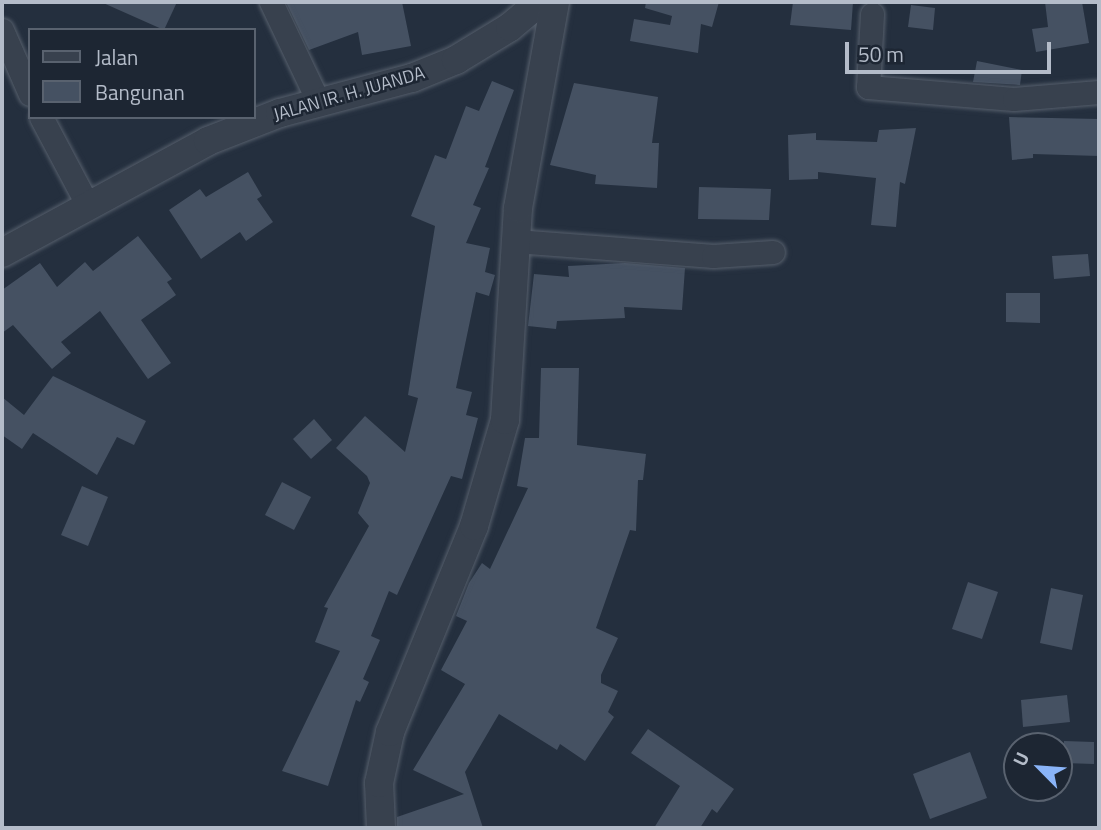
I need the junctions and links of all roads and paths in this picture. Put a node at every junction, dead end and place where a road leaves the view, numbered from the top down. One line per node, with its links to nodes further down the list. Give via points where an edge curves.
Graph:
1 (271, 2): 8 (street)
2 (540, 2): 8 (street, JALAN IR. H. JUANDA, via 510,27 456,60 412,78)
3 (555, 2): 11 (street, via 522,171)
4 (872, 14): 7 (street, via 868,88 1014,99)
5 (2, 30): 6 (street)
6 (28, 89)
7 (1099, 92)
8 (319, 103): 10 (street, JALAN IR. H. JUANDA, via 208,141)
9 (42, 119): 10 (street)
10 (87, 204): 13 (street, JALAN IR. H. JUANDA)
11 (516, 241): 12 (street, via 713,256); 14 (street, via 515,323 505,420 474,526 390,732 379,783)
12 (773, 252)
13 (2, 253)
14 (381, 828)

